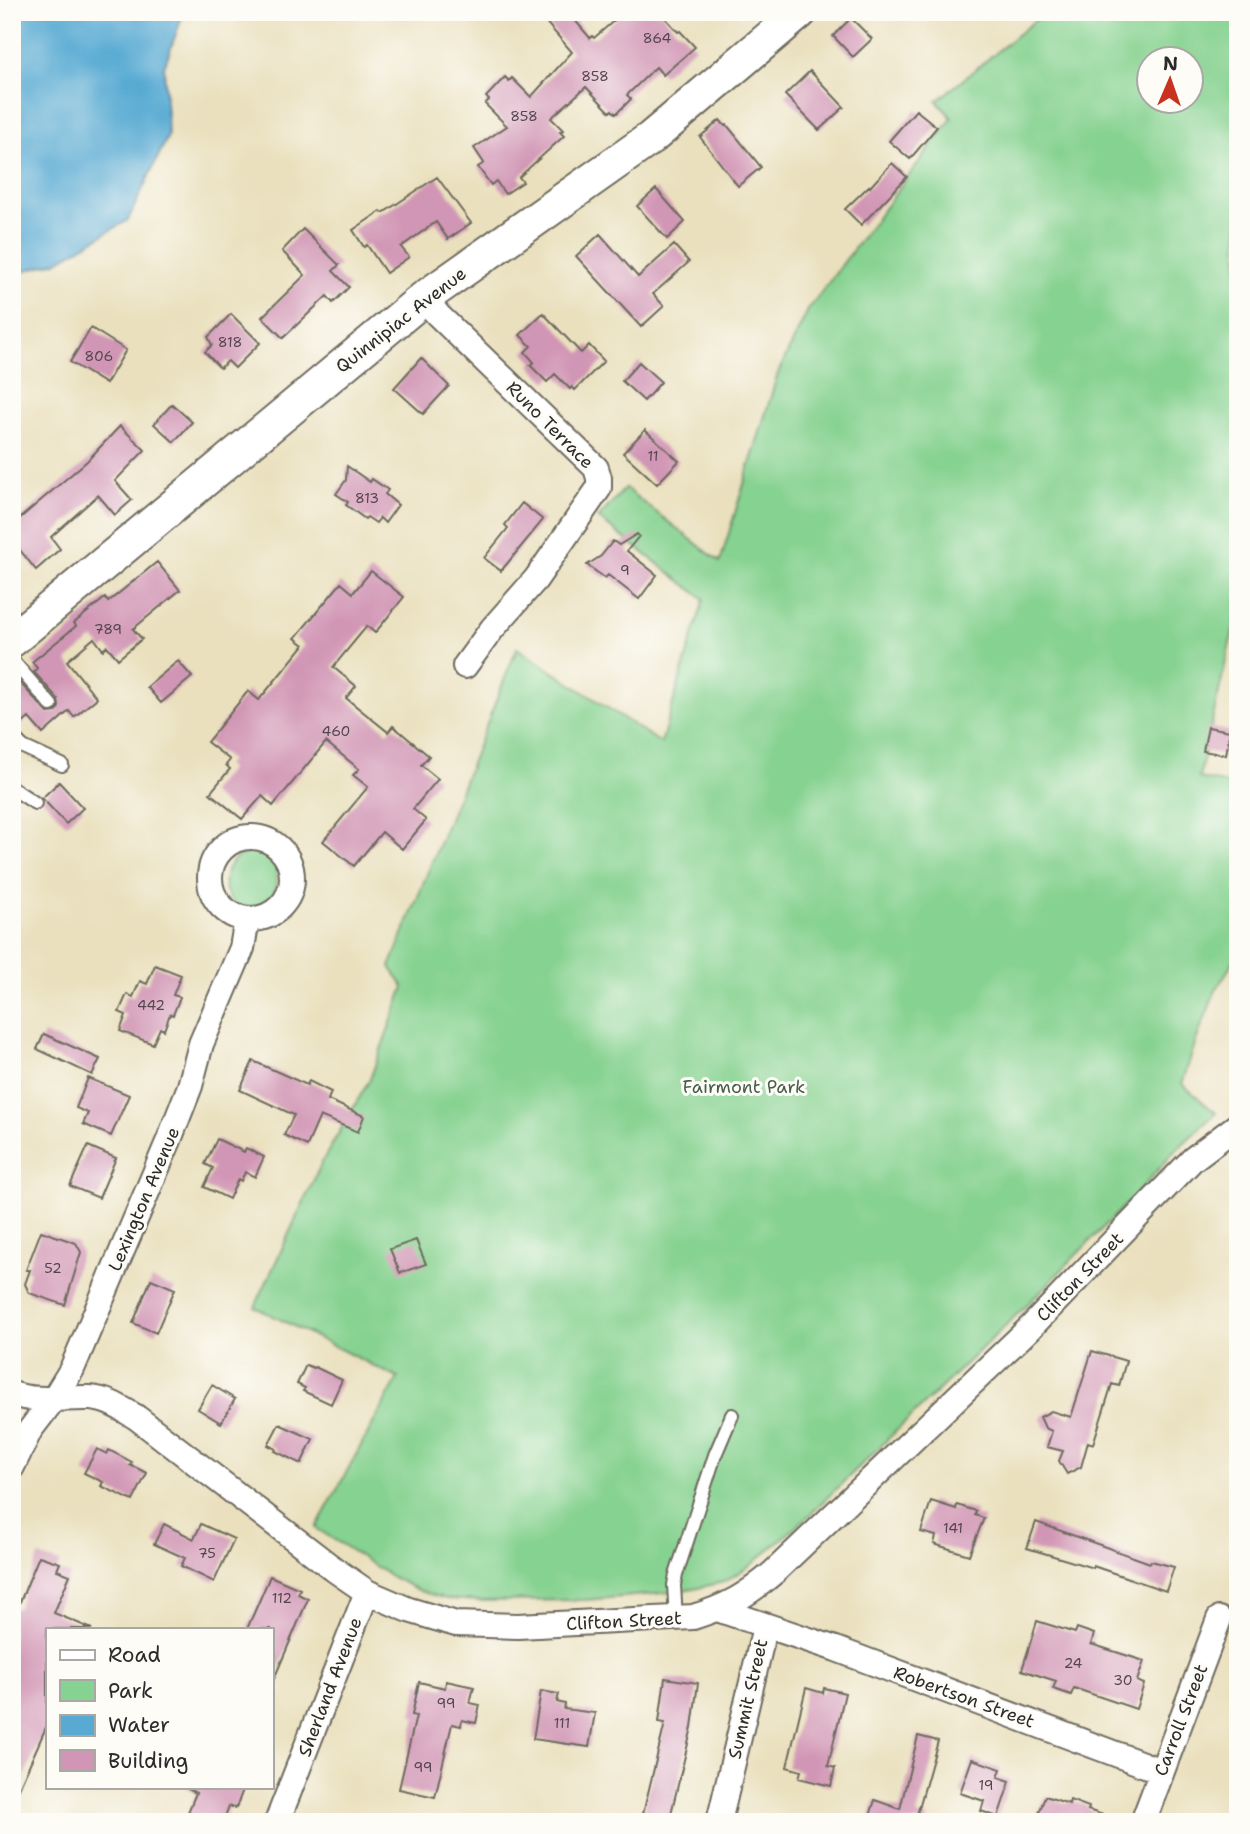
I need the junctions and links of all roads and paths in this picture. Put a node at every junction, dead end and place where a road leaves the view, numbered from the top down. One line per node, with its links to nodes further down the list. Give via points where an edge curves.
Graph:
1 (800, 12): 2 (main road, Quinnipiac Avenue, via 651,138)
2 (424, 298): 3 (main road, Quinnipiac Avenue); 5 (street, Runo Terrace, via 596,468 599,478 598,488 536,579)
3 (12, 640)
4 (12, 660): 6 (lane)
5 (465, 666)
6 (51, 705)
7 (12, 736): 8 (lane, via 23,747)
8 (62, 765)
9 (12, 788): 10 (lane)
10 (35, 803)
11 (247, 919): 14 (street, Lexington Avenue, via 242,948 201,1044 169,1140 72,1369)
12 (1238, 1125): 18 (street, Clifton Street, via 1193,1158 1031,1327 820,1530 751,1592)
13 (12, 1394): 14 (street, Clifton Street)
14 (53, 1400): 16 (street, Lexington Avenue, via 30,1430); 17 (street, Clifton Street, via 91,1398 113,1403 136,1417)
15 (732, 1415): 19 (lane, via 676,1575)
16 (12, 1467)
17 (367, 1592): 19 (street, Clifton Street, via 409,1611 456,1624); 23 (street, Sherland Avenue)
18 (717, 1609): 19 (street, Clifton Street); 21 (street, Summit Street)
19 (676, 1619)
20 (1219, 1619): 22 (street, Carroll Street)
21 (765, 1627): 22 (street, Robertson Street); 24 (street, Summit Street)
22 (1161, 1771): 25 (street, Carroll Street)
23 (277, 1822)
24 (719, 1822)
25 (1143, 1822)

